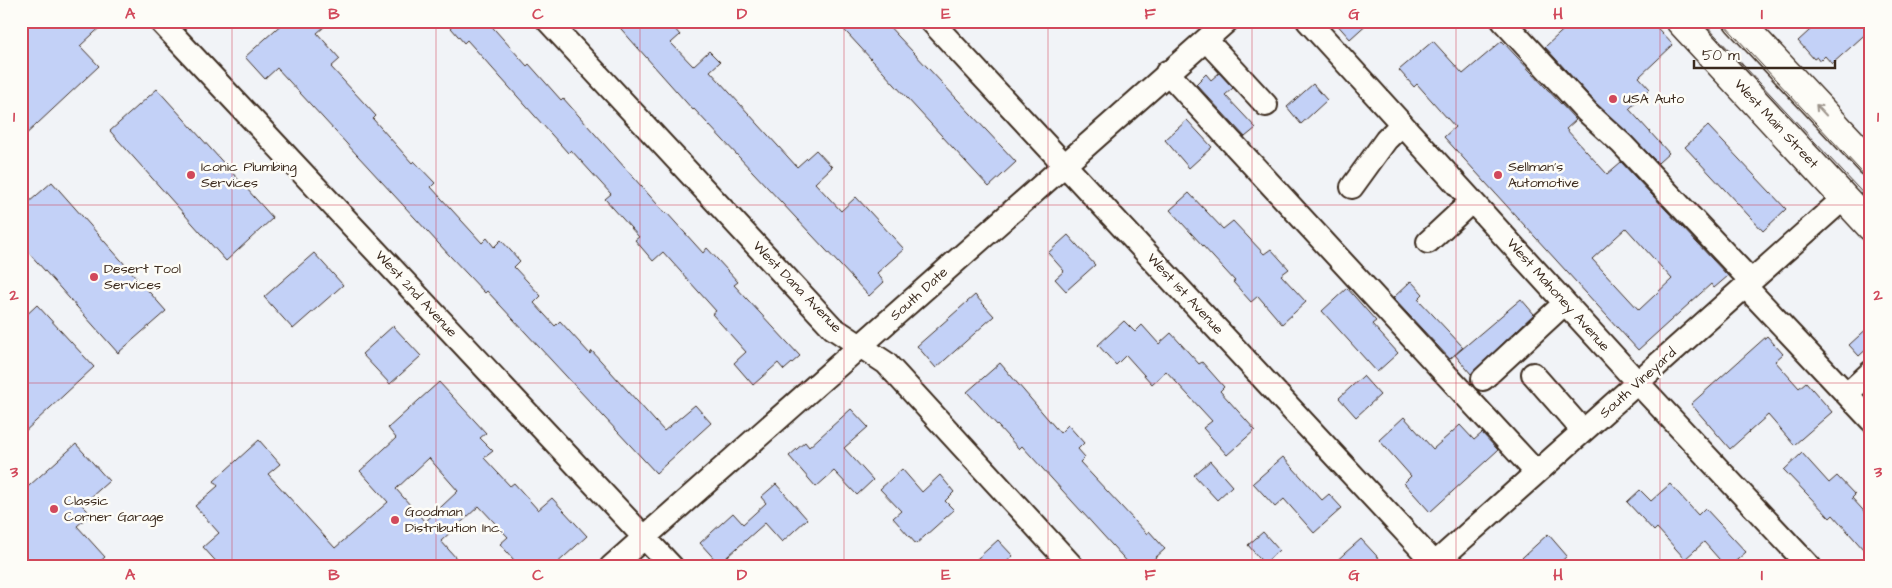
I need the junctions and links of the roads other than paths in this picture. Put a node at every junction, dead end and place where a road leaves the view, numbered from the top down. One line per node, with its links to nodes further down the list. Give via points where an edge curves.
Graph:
1 (160, 21): 31 (street, West 2nd Avenue)
2 (548, 21): 22 (street, West Dana Avenue, via 833,328)
3 (931, 21): 14 (street, West 1st Avenue)
4 (1227, 21): 9 (street, South Date)
5 (1308, 21): 12 (street, West Mahoney Avenue)
6 (1503, 21): 20 (street, via 1587,112 1622,144)
7 (1680, 21): 16 (main road, West Main Street)
8 (1738, 21): 13 (main road, one-way to 8)
9 (1206, 40): 10 (street, South Date); 11 (street)
10 (1167, 72): 14 (street, South Date); 30 (street)
11 (1266, 105)
12 (1402, 124): 15 (street, via 1386,140); 17 (street, West Mahoney Avenue)
13 (1871, 164)
14 (1065, 165): 22 (street, South Date); 32 (street, West 1st Avenue)
15 (1352, 187)
16 (1844, 198): 18 (main road, West Main Street); 20 (street, South Vineyard)
17 (1472, 201): 19 (street); 21 (street, West Mahoney Avenue)
18 (1871, 228)
19 (1428, 242)
20 (1748, 283): 26 (street, South Vineyard); 27 (street)
21 (1565, 303): 25 (street); 26 (street, West Mahoney Avenue)
22 (859, 347): 31 (street, South Date); 35 (street, West Dana Avenue, via 886,363)
23 (1871, 372): 27 (street)
24 (1533, 374): 29 (street)
25 (1483, 379)
26 (1638, 383): 29 (street, South Vineyard); 36 (street, West Mahoney Avenue)
27 (1847, 394): 28 (street)
28 (1870, 417)
29 (1583, 431): 30 (street, South Vineyard)
30 (1536, 472): 32 (street, South Vineyard)
31 (644, 537): 33 (street, South Date); 34 (street, West 2nd Avenue)
32 (1435, 566)
33 (611, 567)
34 (672, 567)
35 (1073, 567)
36 (1810, 567)

